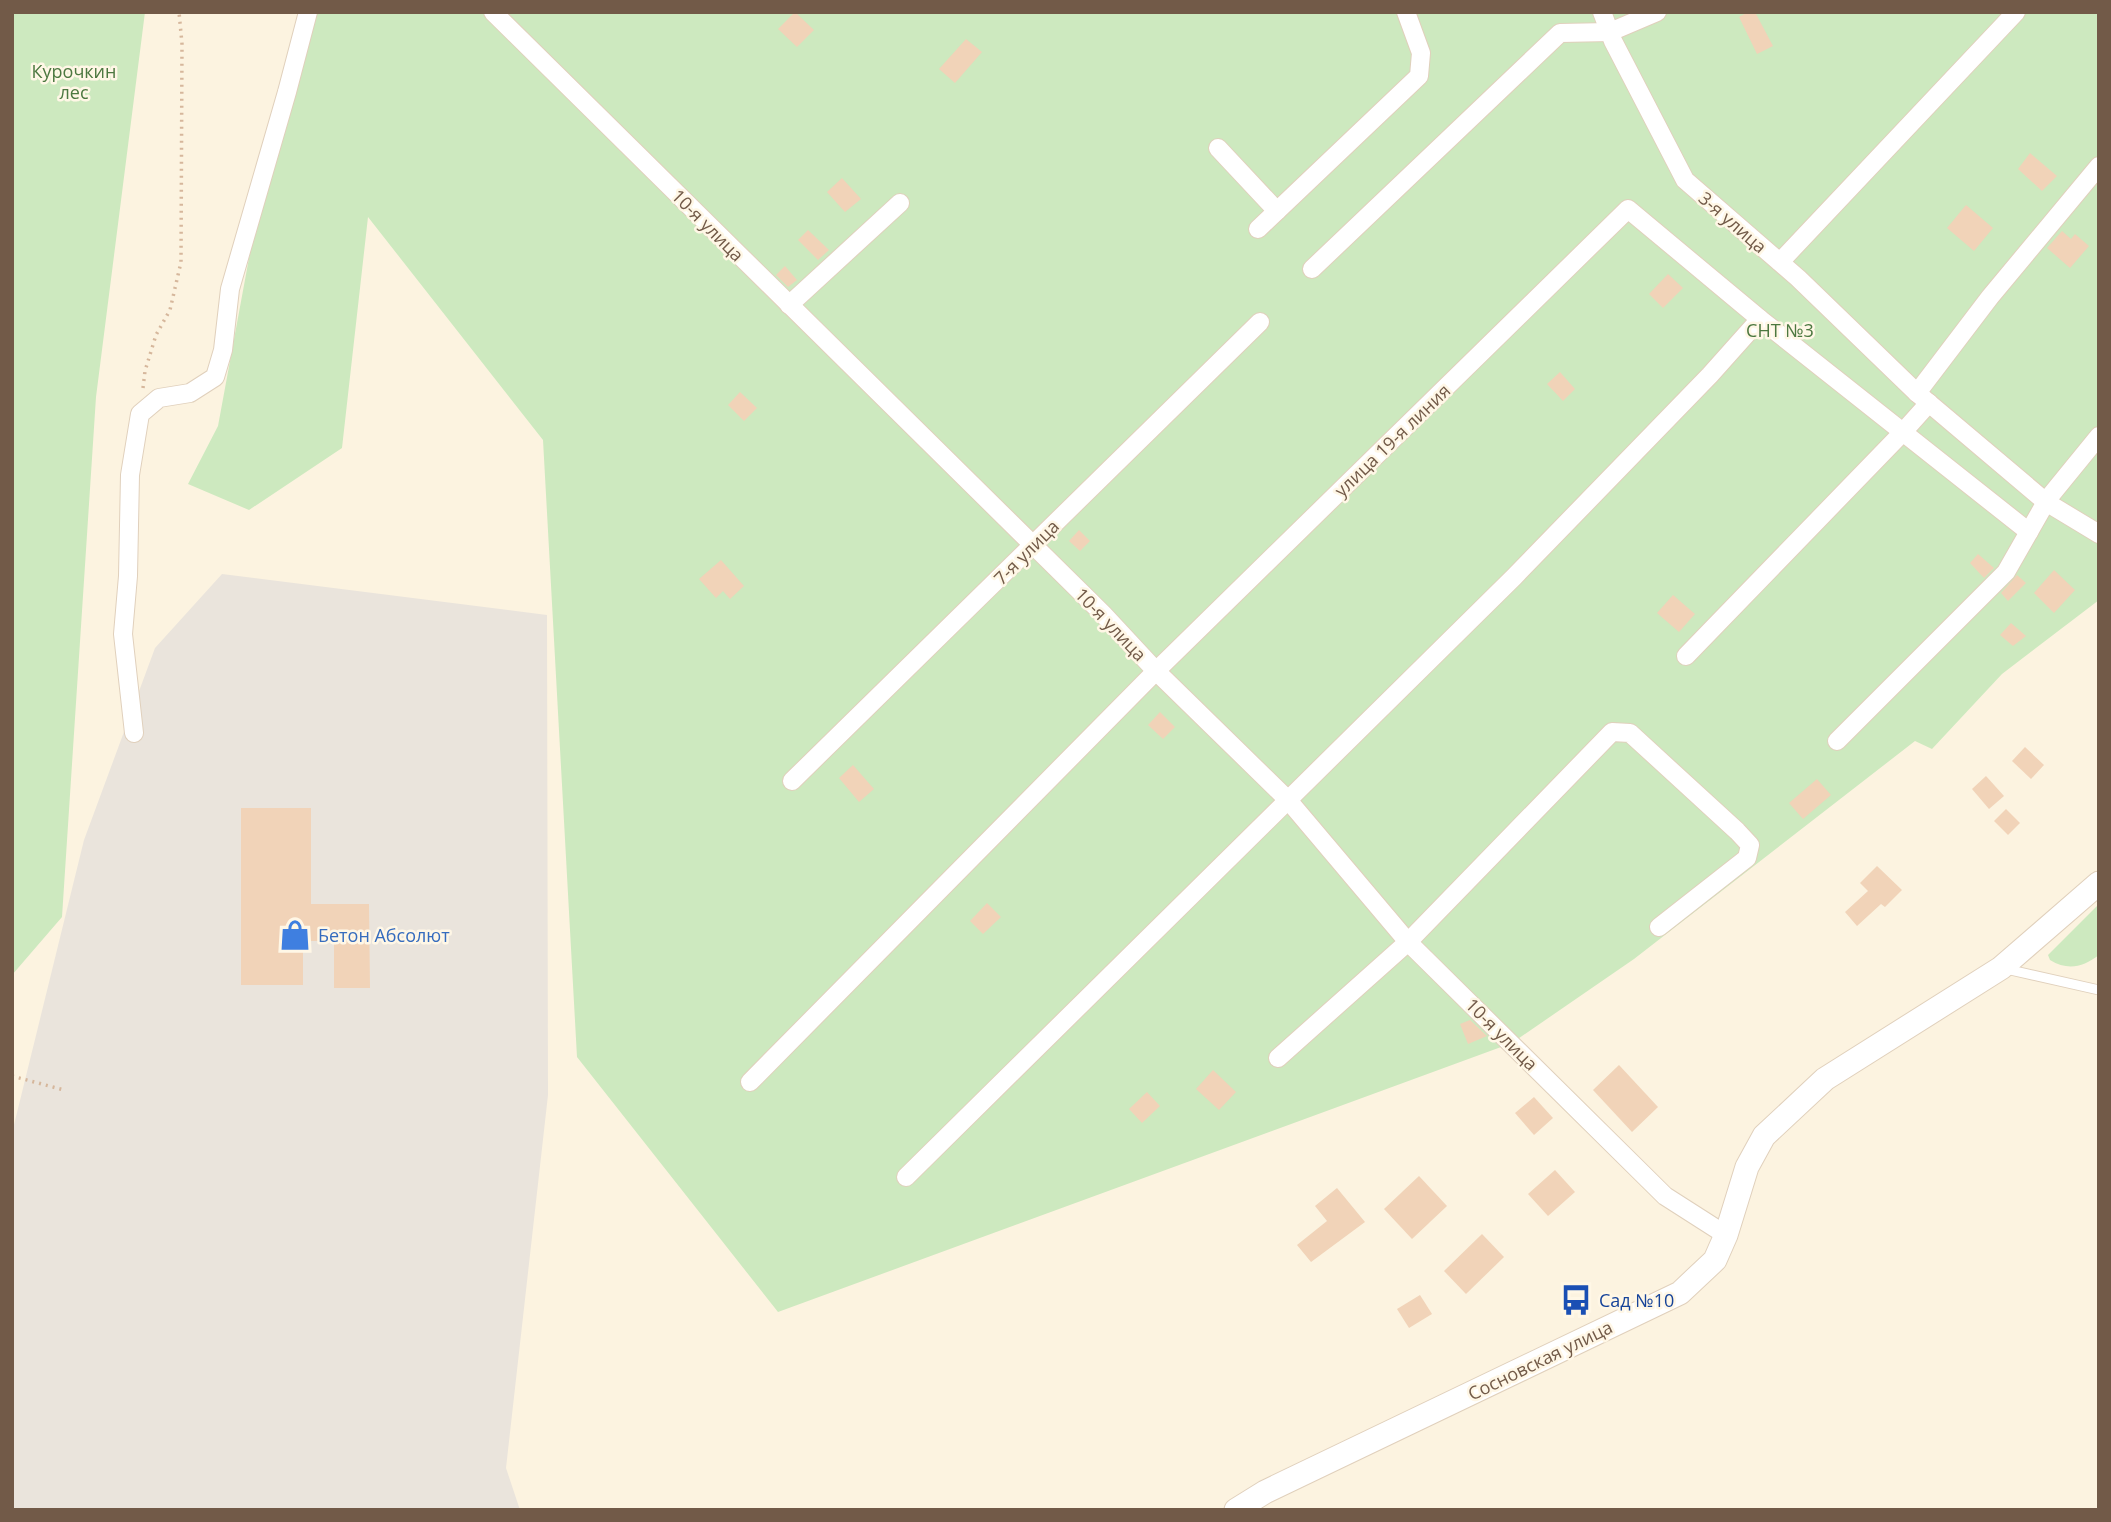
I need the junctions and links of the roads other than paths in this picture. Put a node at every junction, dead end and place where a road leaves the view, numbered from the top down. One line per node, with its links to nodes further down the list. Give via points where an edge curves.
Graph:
1 (308, 12): 27 (street, via 230,289 215,377 190,393 159,398 140,414 130,475 123,634)
2 (493, 12): 15 (street, 10-я улица)
3 (1405, 12): 11 (street, via 1421,53 1419,76)
4 (1602, 12): 7 (street, 3-я улица)
5 (1657, 12): 7 (street)
6 (2016, 12): 13 (street)
7 (1610, 32): 13 (street, 3-я улица, via 1685,180); 14 (street, via 1560,33)
8 (1218, 148): 11 (street)
9 (2099, 166): 18 (street, via 1990,297)
10 (900, 203): 15 (street)
11 (1277, 211): 12 (street)
12 (1258, 229)
13 (1780, 262): 18 (street, 3-я улица)
14 (1312, 269)
15 (789, 305): 24 (street, 10-я улица)
16 (1760, 319): 19 (street); 26 (street, улица 19-я линия, via 1628,209); 30 (street, via 1514,577)
17 (1260, 321): 24 (street, 7-я улица)
18 (1923, 398): 19 (street); 21 (street, 3-я улица)
19 (1903, 432): 22 (street); 25 (street)
20 (2099, 436): 21 (street)
21 (2046, 501): 22 (street); 23 (street, 3-я улица)
22 (2029, 532): 28 (street, via 2006,572)
23 (2099, 534)
24 (1032, 546): 26 (street, 10-я улица); 29 (street, 7-я улица)
25 (1686, 656)
26 (1156, 671): 30 (street, 10-я улица); 37 (street, улица 19-я линия)
27 (134, 733)
28 (1837, 741)
29 (792, 782)
30 (1288, 800): 33 (street, 10-я улица); 38 (street)
31 (2099, 883): 34 (street, Сосновская улица)
32 (1660, 927): 33 (street, via 1747,858 1750,845 1630,733 1612,732)
33 (1408, 942): 36 (street); 39 (street, 10-я улица, via 1665,1196)
34 (2001, 968): 35 (lane); 39 (street, Сосновская улица, via 1825,1079 1764,1136 1747,1167)
35 (2099, 990)
36 (1278, 1059)
37 (750, 1082)
38 (906, 1177)
39 (1726, 1235): 40 (street, Сосновская улица, via 1715,1260 1680,1293)
40 (1236, 1510)

